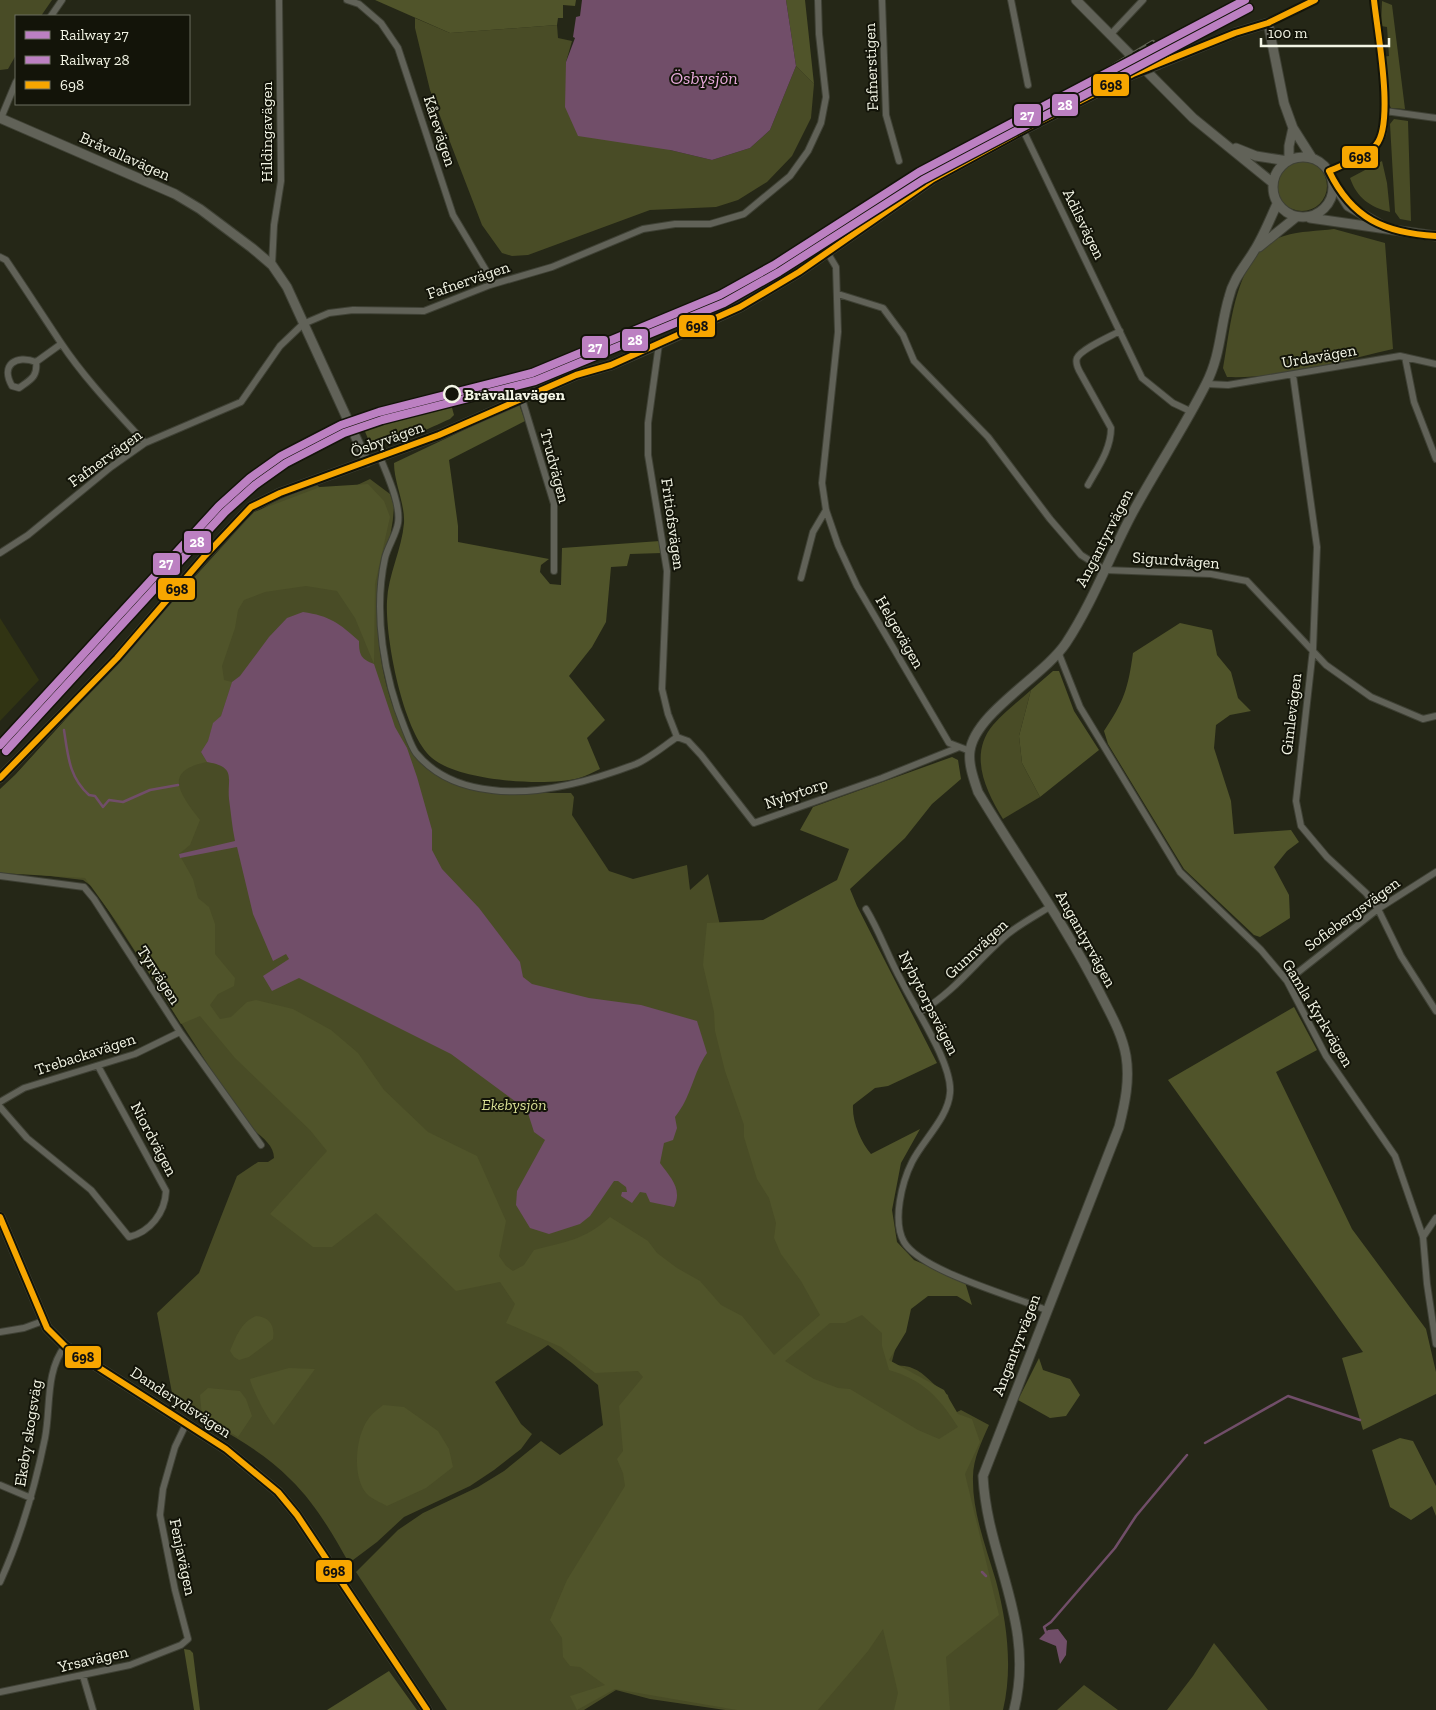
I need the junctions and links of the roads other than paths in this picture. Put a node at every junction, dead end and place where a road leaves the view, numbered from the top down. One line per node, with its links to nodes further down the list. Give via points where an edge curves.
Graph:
1 (62, 0): 11 (street)
2 (279, 0): 36 (street, Hildingavägen, via 281,181)
3 (347, 0): 37 (street, Kårevägen, via 359,4 381,23 398,48 453,215 487,272)
4 (818, 0): 37 (street, Fafnervägen, via 826,97 821,122 808,151 784,181 734,219 643,230 552,267)
5 (882, 0): 23 (street, Fafnerstigen, via 886,115)
6 (1011, 0): 15 (street)
7 (1076, 0): 13 (street)
8 (1143, 0): 13 (street)
9 (1314, 0): 12 (street, Ösbyvägen)
10 (1374, 0): 16 (street)
11 (52, 15)
12 (1268, 23): 19 (street, via 1284,103); 20 (street, Ösbyvägen, bridge, via 1133,74)
13 (1111, 34): 21 (street)
14 (15, 84): 17 (street)
15 (1028, 85)
16 (1385, 110): 18 (street); 25 (street, via 1382,137 1375,145)
17 (0, 118): 36 (street, Bråvallavägen, via 175,194 200,209)
18 (1436, 118)
19 (1293, 128): 22 (street); 24 (street)
20 (1023, 130): 34 (street, Ösbyvägen, via 933,179); 40 (street, Adilsvägen)
21 (1222, 142): 24 (street, via 1256,156); 27 (street)
22 (1312, 158): 24 (street, via 1303,156); 25 (street)
23 (900, 161)
24 (1288, 161): 27 (street, via 1276,172)
25 (1329, 171): 26 (street)
26 (1333, 181): 30 (street, via 1331,200 1325,208); 31 (street, via 1348,206)
27 (1272, 183): 28 (street)
28 (1277, 204): 29 (street); 33 (street, Angantyrvägen)
29 (1295, 218): 30 (street); 33 (street, Angantyrvägen)
30 (1308, 218): 31 (street)
31 (1388, 229): 32 (street)
32 (1436, 236)
33 (1255, 251): 47 (street, Angantyrvägen, via 1235,280 1228,297 1220,350)
34 (827, 252): 38 (street, Helgevägen, via 836,267); 42 (street, Ösbyvägen, via 740,307)
35 (0, 257): 41 (street, via 6,260)
36 (272, 265): 39 (street, Bråvallavägen, via 288,287)
37 (490, 286): 39 (street, Fafnervägen, via 424,310 352,310 329,313)
38 (838, 294): 55 (street, Helgevägen, via 838,332 822,483); 57 (street, Sigurdvägen, via 883,308 902,335 914,361 988,438 1081,555)
39 (303, 324): 50 (street, Fafnervägen, via 280,346 241,402); 53 (street, Bråvallavägen)
40 (1120, 331): 49 (street, Adilsvägen, via 1142,378); 54 (street, via 1077,358 1080,374 1111,428 1107,451)
41 (61, 344): 44 (street); 50 (street)
42 (659, 344): 48 (street, Ösbyvägen); 63 (street, Fritiofsvägen, via 648,423 648,455 667,571 662,690)
43 (1404, 357): 45 (street, Urdavägen); 46 (street, Urdavägen); 52 (street, via 1414,402)
44 (36, 362): 44 (street, via 35,377 19,388 12,386 6,368 19,358)
45 (1436, 364)
46 (1293, 375): 47 (street, Urdavägen, via 1228,385); 60 (street, Gimlevägen, via 1317,547)
47 (1207, 384): 49 (street, Angantyrvägen)
48 (522, 399): 51 (street, Ösbyvägen); 58 (street, Trudvägen, via 554,504)
49 (1190, 412): 57 (street, Angantyrvägen, via 1133,512)
50 (145, 443): 56 (street, Fafnervägen, via 28,535)
51 (380, 457): 53 (street, Ösbyvägen); 63 (street, via 392,486 398,522 385,558 380,615 386,671 397,710 415,752 422,759 437,772 461,784 505,792 538,790 638,764)
52 (1436, 459)
53 (367, 462): 66 (street, Ösbyvägen, via 280,493 251,507 204,556 117,658)
54 (1088, 485)
55 (826, 510): 59 (street, via 813,532); 64 (street, Helgevägen, via 857,586 949,743)
56 (0, 553)
57 (1105, 570): 60 (street, Sigurdvägen, via 1211,574 1247,581); 61 (street, Angantyrvägen)
58 (554, 571)
59 (802, 578)
60 (1313, 649): 62 (street, Sigurdvägen, via 1326,665 1371,696 1423,719); 71 (street, Gimlevägen, via 1296,801 1301,826)
61 (1059, 654): 65 (street, Angantyrvägen, via 990,716); 72 (street, Gamla Kyrkvägen, via 1080,707 1180,872 1261,950)
62 (1436, 716)
63 (677, 738): 64 (street, Nybytorp, via 688,741 701,755 743,813 754,823)
64 (957, 748): 65 (street)
65 (970, 751): 69 (street, Angantyrvägen, via 978,792)
66 (0, 778)
67 (1436, 872): 71 (street, Sofiebergsvägen)
68 (0, 876): 75 (street, Tyrvägen, via 84,887)
69 (1051, 906): 74 (street, Gunnvägen, via 1010,933 953,989); 84 (street, Angantyrvägen, via 1080,954 1119,1031 1126,1055 1128,1081 1119,1126)
70 (866, 909): 74 (street, Nybytorpsvägen)
71 (1378, 909): 72 (street, Sofiebergsvägen); 73 (street, Gimlevägen, via 1401,956)
72 (1286, 981): 83 (street, Gamla Kyrkvägen, via 1326,1056 1395,1156)
73 (1436, 1011)
74 (920, 1012): 84 (street, Nybytorpsvägen, via 946,1068 951,1091 943,1114 906,1173 900,1209 904,1242 918,1258 936,1267)
75 (180, 1032): 76 (street, Trebackavägen, via 135,1054); 79 (street, Tyrvägen)
76 (98, 1066): 77 (street, Trebackavägen, via 24,1088); 78 (street, Niordvägen, via 166,1191 165,1205 141,1234 129,1237 92,1190 26,1138)
77 (0, 1102)
78 (0, 1107)
79 (261, 1145)
80 (0, 1217): 82 (street, Danderydsvägen)
81 (1436, 1218): 83 (street)
82 (3, 1233): 85 (street, Danderydsvägen)
83 (1423, 1237): 87 (street, Gamla Kyrkvägen)
84 (1046, 1310): 98 (street, Angantyrvägen, via 983,1476 992,1529 1019,1638 1020,1666)
85 (43, 1321): 86 (street); 88 (street, Danderydsvägen)
86 (0, 1332)
87 (1436, 1344)
88 (65, 1346): 89 (street, Danderydsvägen); 91 (street, Ekeby skogsväg, via 54,1362 45,1436)
89 (186, 1424): 93 (street, Fenjavägen, via 175,1447 163,1489 160,1515); 97 (street, Danderydsvägen, via 226,1449 278,1492 297,1515)
90 (0, 1485): 91 (street)
91 (31, 1498): 92 (street, Ekeby skogsväg)
92 (0, 1582)
93 (188, 1639): 94 (street, Yrsavägen, via 181,1645 130,1665)
94 (83, 1676): 95 (street, Yrsavägen); 96 (street)
95 (0, 1692)
96 (93, 1710)
97 (427, 1710)
98 (1014, 1710)

